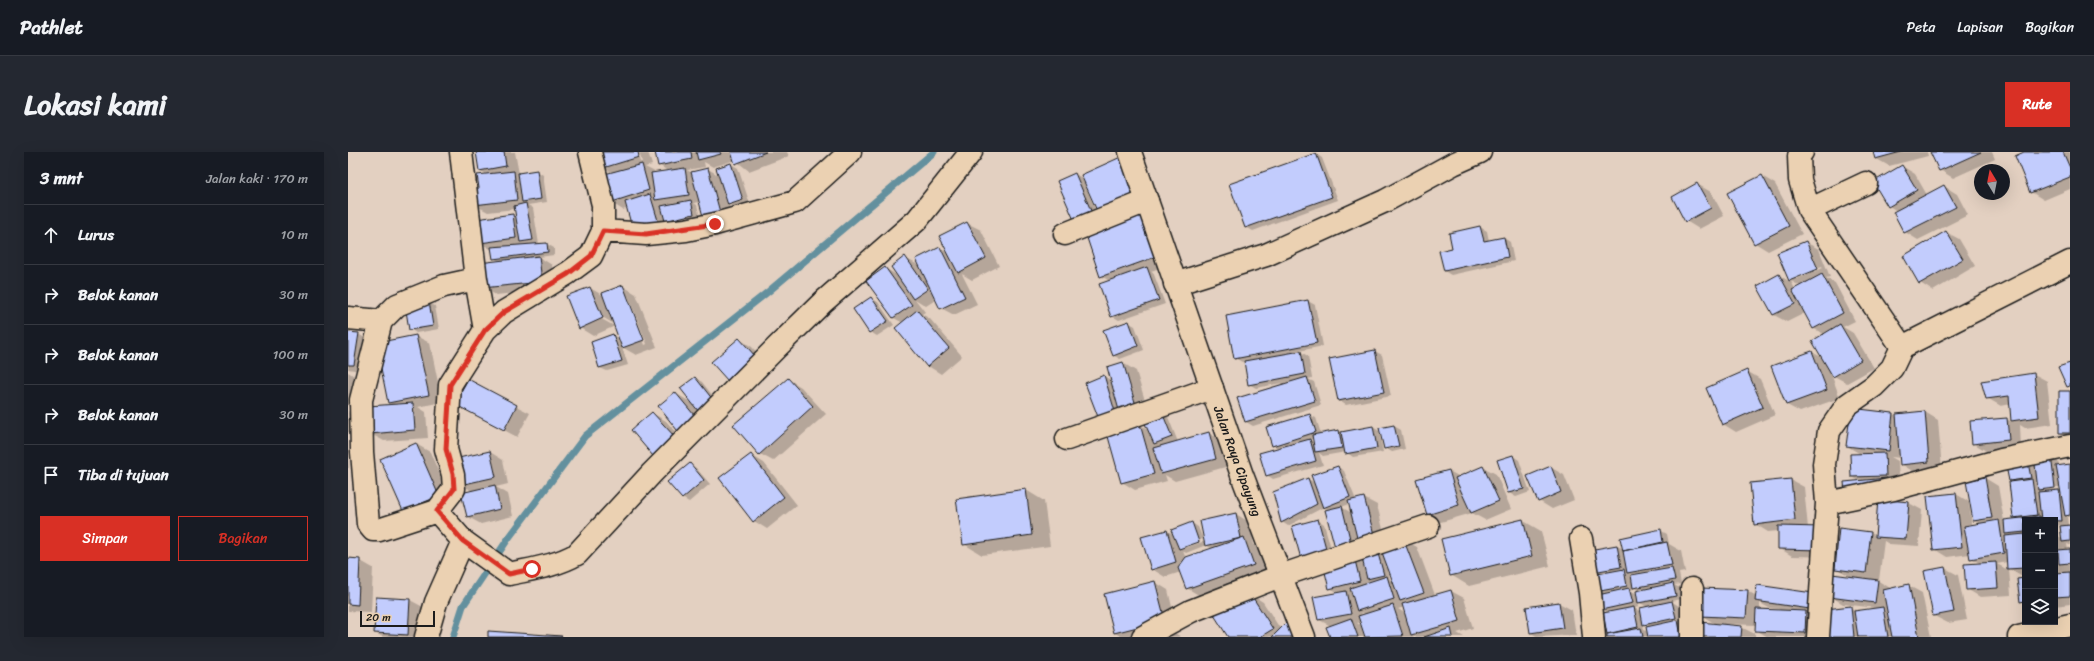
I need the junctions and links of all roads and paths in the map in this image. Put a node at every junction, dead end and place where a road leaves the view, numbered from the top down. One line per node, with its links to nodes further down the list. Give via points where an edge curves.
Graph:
1 (461, 152): 14 (street)
2 (590, 152): 11 (street, via 603,205)
3 (850, 152): 11 (street, via 795,202 686,230 646,234)
4 (971, 152): 27 (street, via 917,220 823,302 776,348 652,473 577,554 549,565 509,574)
5 (1130, 152): 9 (street, Jalan Raya Cipayung)
6 (1480, 152): 15 (street, via 1385,201 1266,255)
7 (1802, 152): 10 (street, via 1799,156 1800,180)
8 (1866, 183): 10 (street)
9 (1147, 201): 12 (street); 15 (street, Jalan Raya Cipayung)
10 (1809, 210): 19 (street)
11 (603, 231): 18 (street, via 591,256 568,274 504,312)
12 (1065, 234)
13 (2070, 262): 19 (street)
14 (476, 279): 17 (street, via 444,286 397,305); 18 (street)
15 (1184, 281): 20 (street, Jalan Raya Cipayung)
16 (348, 318): 17 (street)
17 (381, 321): 24 (street, via 361,400 368,524 373,530 379,530)
18 (485, 330): 24 (street, via 450,385 446,449 454,489)
19 (1902, 347): 23 (street, via 1892,368 1874,386 1847,405 1829,431 1824,464)
20 (1212, 388): 21 (street); 28 (street, Jalan Raya Cipayung)
21 (1067, 439)
22 (2070, 446): 23 (street, via 2001,460 1894,490)
23 (1828, 503): 36 (street)
24 (437, 511): 27 (street)
25 (1428, 526): 28 (street)
26 (1581, 539): 34 (street)
27 (470, 546): 31 (street, via 436,602)
28 (1280, 576): 32 (street, via 1191,611); 33 (street, Jalan Raya Cipayung)
29 (1692, 588): 35 (street)
30 (2070, 625): 37 (street)
31 (426, 637)
32 (1143, 637)
33 (1304, 637)
34 (1594, 637)
35 (1692, 637)
36 (1818, 637)
37 (2019, 637)

